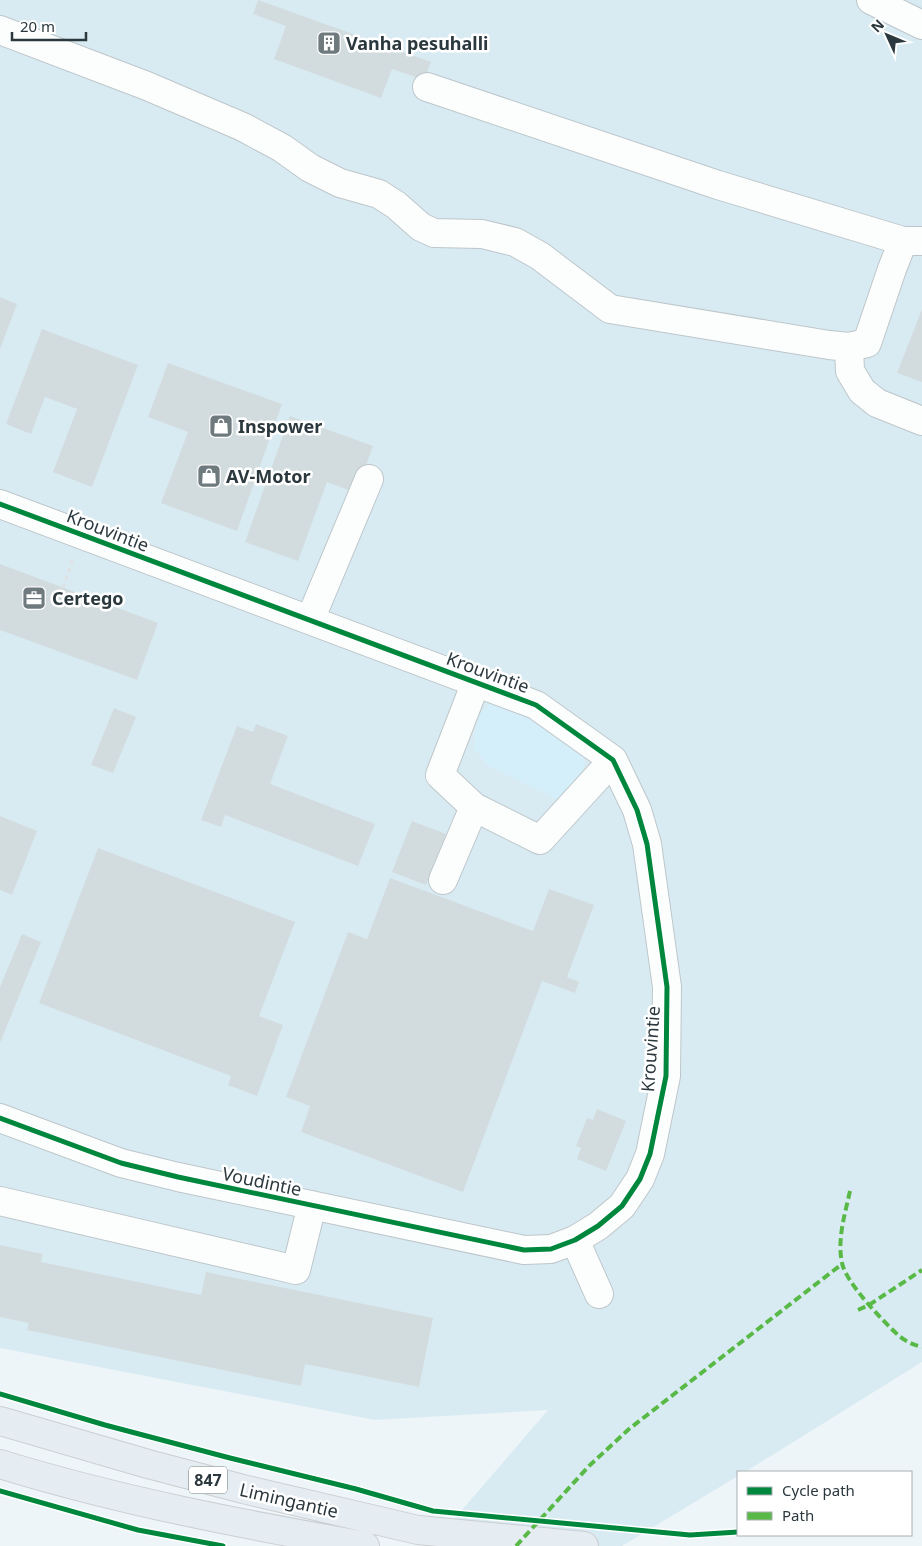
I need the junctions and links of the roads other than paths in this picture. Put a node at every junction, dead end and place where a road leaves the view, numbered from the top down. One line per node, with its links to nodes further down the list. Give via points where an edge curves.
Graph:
1 (871, 0): 2 (street)
2 (922, 25)
3 (0, 30): 6 (street, via 243,126 340,183 379,194 434,233 482,234 515,242 540,256 610,308)
4 (427, 87): 5 (street, via 718,185)
5 (913, 241): 6 (street, via 892,269 867,343)
6 (849, 347): 7 (street, via 850,371 862,391 876,403)
7 (922, 422)
8 (369, 478): 10 (street)
9 (0, 504): 10 (street, Krouvintie)
10 (310, 620): 11 (street, Krouvintie)
11 (476, 682): 12 (street, Krouvintie, via 536,705); 13 (street, via 440,775)
12 (613, 760): 13 (street, via 540,840); 18 (street, Krouvintie, via 637,810 647,844 668,987 666,1076 650,1154 640,1179 622,1206)
13 (474, 807): 14 (street)
14 (443, 880)
15 (0, 1118): 17 (street, Voudintie, via 121,1162)
16 (0, 1201): 17 (street, via 296,1270)
17 (312, 1205): 19 (street, Voudintie)
18 (575, 1240): 19 (street, Krouvintie, via 551,1249); 20 (street)
19 (524, 1250)
20 (599, 1294)
21 (0, 1421): 24 (main road, Limingantie / 847, via 243,1489 418,1530)
22 (0, 1464): 23 (main road, Limingantie / 847, via 154,1505)
23 (365, 1546)
24 (584, 1546)

